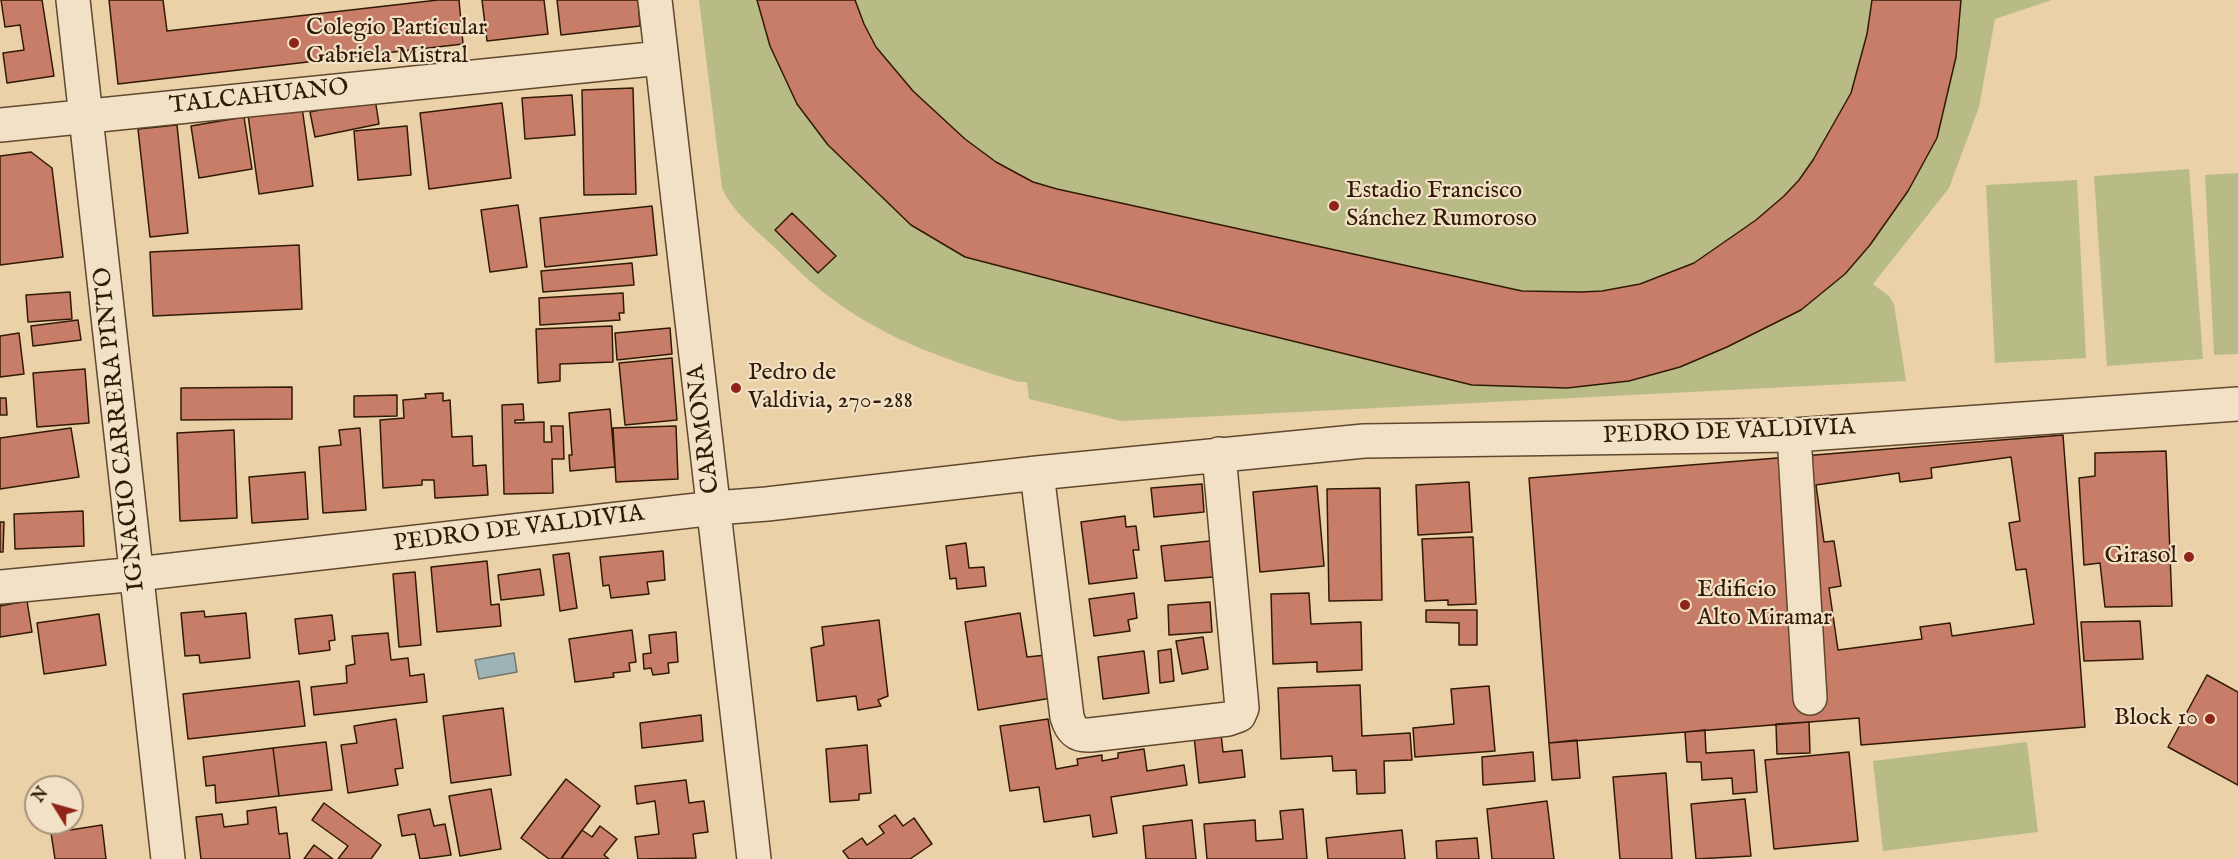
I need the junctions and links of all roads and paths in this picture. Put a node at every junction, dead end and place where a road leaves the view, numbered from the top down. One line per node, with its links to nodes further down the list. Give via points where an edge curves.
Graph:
1 (73, 0): 4 (street, IGNACIO CARRERA PINTO)
2 (655, 0): 3 (street, CARMONA)
3 (661, 58): 4 (street, TALCAHUANO); 10 (street, CARMONA)
4 (86, 116): 5 (street, TALCAHUANO); 11 (street, IGNACIO CARRERA PINTO)
5 (0, 125)
6 (2238, 404): 7 (street, PEDRO DE VALDIVIA)
7 (1794, 435): 8 (street, PEDRO DE VALDIVIA, via 1364,441); 13 (street)
8 (1219, 454): 9 (street, PEDRO DE VALDIVIA); 9 (street, via 1242,708 1239,715 1228,720 1082,736 1070,726 1067,717)
9 (1037, 473): 10 (street, PEDRO DE VALDIVIA)
10 (715, 508): 11 (street, PEDRO DE VALDIVIA); 15 (street, CARMONA)
11 (137, 574): 12 (street, PEDRO DE VALDIVIA); 14 (street, IGNACIO CARRERA PINTO)
12 (0, 587)
13 (1810, 698)
14 (168, 859)
15 (754, 859)

